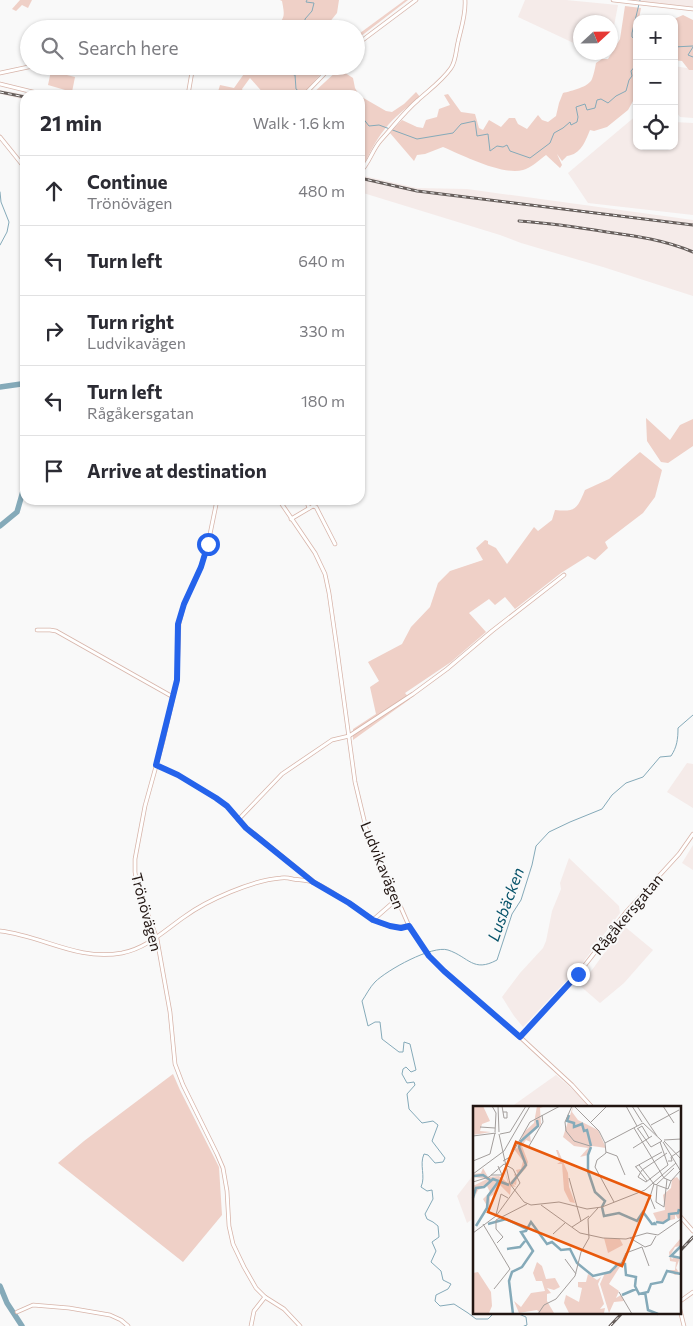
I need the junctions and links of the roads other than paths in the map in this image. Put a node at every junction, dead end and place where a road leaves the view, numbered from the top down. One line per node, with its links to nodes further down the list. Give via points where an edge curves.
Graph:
1 (416, 0): 5 (street)
2 (465, 0): 16 (street, via 466,8 452,66 375,146)
3 (613, 0): 4 (street)
4 (693, 9)
5 (365, 38)
6 (20, 69): 7 (street)
7 (0, 73)
8 (191, 75): 12 (street)
9 (323, 75): 13 (street)
10 (0, 84): 11 (street)
11 (25, 90)
12 (189, 90)
13 (309, 90)
14 (0, 137): 15 (street)
15 (20, 162)
16 (365, 168)
17 (215, 505): 25 (street, Trönövägen, via 201,567 178,624 177,680)
18 (282, 505): 21 (street, Ludvikavägen)
19 (308, 505): 20 (street)
20 (310, 508): 21 (street); 22 (street, via 315,506 318,510)
21 (291, 519): 26 (street, Ludvikavägen, via 315,553 326,578)
22 (335, 544)
23 (564, 575): 26 (street, via 447,669)
24 (37, 630): 25 (street, via 56,631)
25 (173, 697): 27 (street, Trönövägen)
26 (350, 736): 28 (street, via 332,740 282,774); 31 (street, Ludvikavägen, via 355,782 366,828)
27 (156, 765): 28 (street, via 216,798); 35 (street, Trönövägen, via 145,806 135,872)
28 (238, 820): 30 (street)
29 (693, 834): 36 (street, Rågåkersgatan, via 578,974)
30 (313, 882): 32 (street); 35 (street, via 282,878 257,882 212,899)
31 (397, 899): 32 (street); 33 (street, Ludvikavägen)
32 (373, 920): 33 (street, via 401,928)
33 (409, 926): 36 (street, Ludvikavägen, via 429,956)
34 (0, 931): 35 (street, via 95,954 124,952)
35 (156, 938): 41 (street, Trönövägen, via 177,1071 223,1168 229,1226 237,1252 252,1282)
36 (520, 1037): 37 (street, Ludvikavägen)
37 (591, 1106)
38 (680, 1216): 39 (street)
39 (693, 1231)
40 (693, 1292): 42 (street)
41 (265, 1297): 46 (street, via 254,1311); 47 (street, Trönövägen, via 284,1309)
42 (680, 1301)
43 (680, 1310): 48 (street)
44 (17, 1312): 45 (street, via 33,1305 69,1308 110,1315)
45 (128, 1326)
46 (251, 1326)
47 (300, 1326)
48 (684, 1326)

